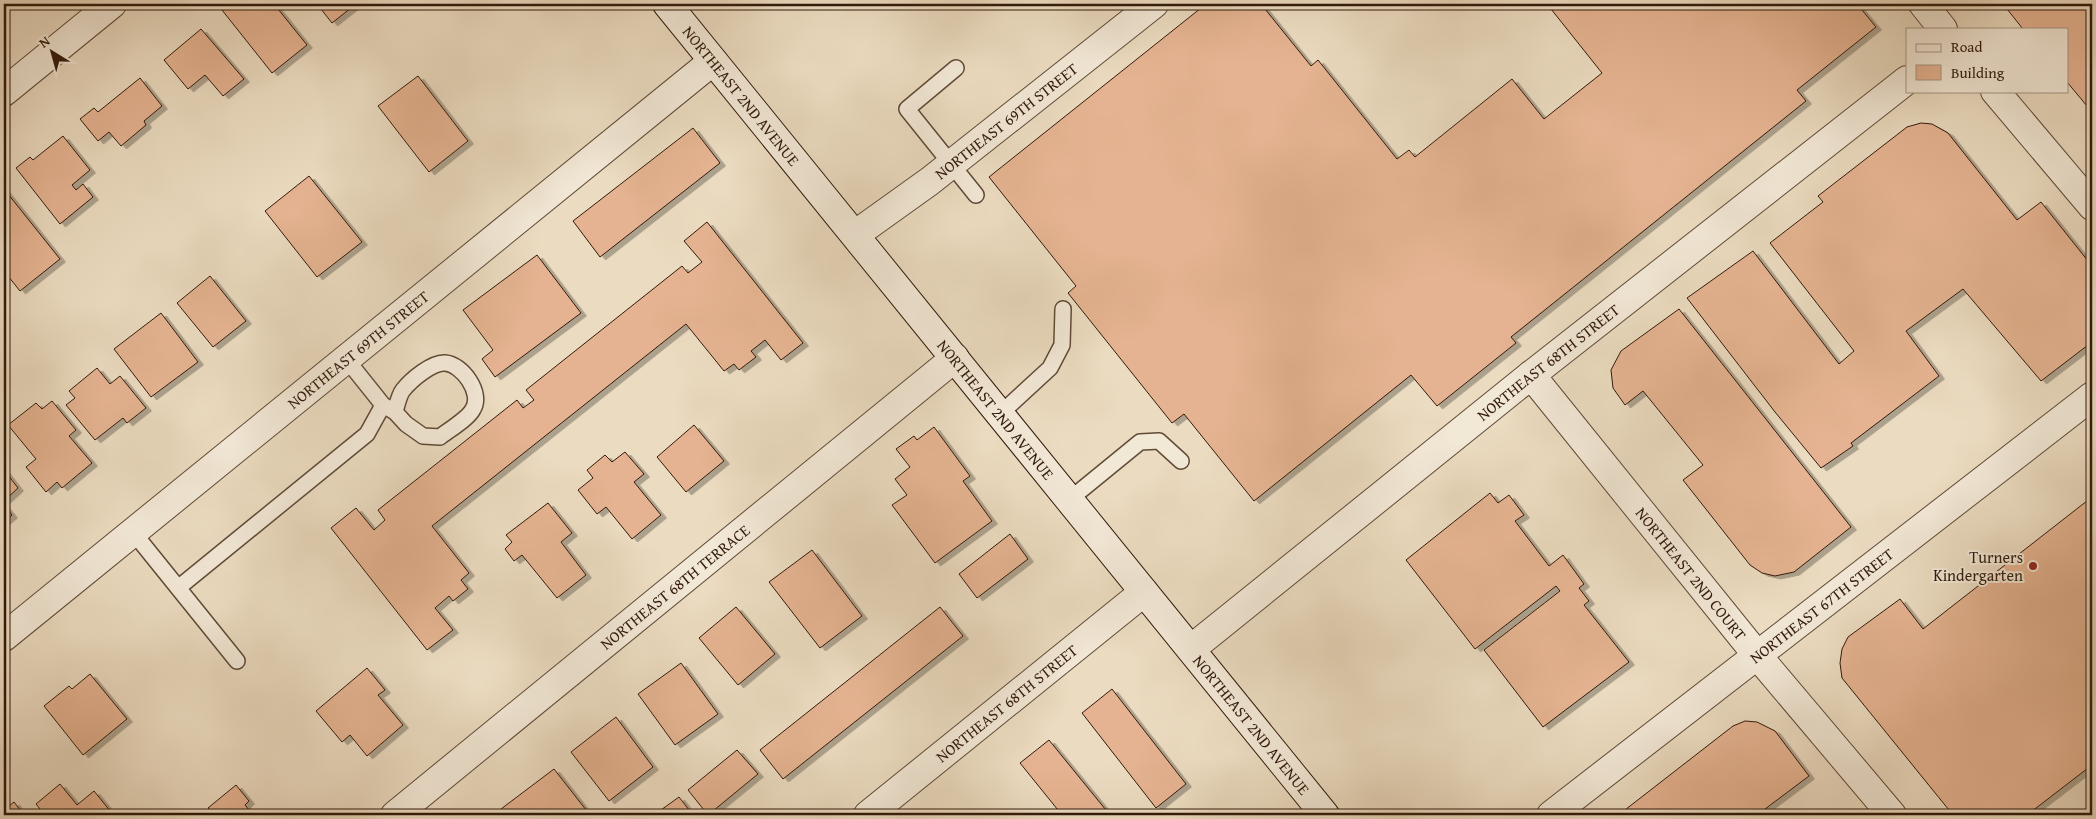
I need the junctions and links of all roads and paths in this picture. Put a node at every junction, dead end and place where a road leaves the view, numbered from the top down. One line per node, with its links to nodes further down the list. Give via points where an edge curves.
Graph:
1 (112, 4): 9 (street)
2 (667, 4): 6 (street, NORTHEAST 2ND AVENUE)
3 (1154, 4): 11 (street, NORTHEAST 69TH STREET)
4 (1922, 4): 5 (street)
5 (1942, 28)
6 (713, 61): 14 (street, NORTHEAST 2ND AVENUE); 17 (street, NORTHEAST 69TH STREET)
7 (956, 68): 11 (lane, via 907,108)
8 (1906, 81): 18 (street, NORTHEAST 68TH STREET)
9 (4, 92)
10 (1997, 92): 13 (street)
11 (951, 164): 12 (lane); 14 (street, NORTHEAST 69TH STREET)
12 (976, 195)
13 (2092, 206)
14 (856, 234): 16 (street, NORTHEAST 2ND AVENUE)
15 (1063, 309): 21 (lane, via 1062,345 1050,368)
16 (955, 358): 21 (street, NORTHEAST 2ND AVENUE); 32 (street, NORTHEAST 68TH TERRACE)
17 (347, 360): 20 (lane); 24 (street, NORTHEAST 69TH STREET)
18 (1531, 375): 28 (street, NORTHEAST 68TH STREET); 29 (street, NORTHEAST 2ND COURT)
19 (2092, 396): 29 (street, NORTHEAST 67TH STREET)
20 (389, 409): 20 (lane, via 423,436 440,437 473,410 476,401 474,388 456,366 443,362 423,371); 25 (lane, via 367,434)
21 (1000, 414): 23 (street, NORTHEAST 2ND AVENUE)
22 (1181, 461): 23 (lane, via 1159,441 1140,442)
23 (1069, 500): 26 (street, NORTHEAST 2ND AVENUE)
24 (133, 532): 25 (lane); 27 (street, NORTHEAST 69TH STREET)
25 (178, 588): 30 (lane)
26 (1144, 592): 28 (street, NORTHEAST 2ND AVENUE); 33 (street, NORTHEAST 68TH STREET)
27 (4, 637)
28 (1191, 649): 34 (street, NORTHEAST 2ND AVENUE)
29 (1757, 655): 31 (street, NORTHEAST 67TH STREET); 35 (street, NORTHEAST 2ND COURT)
30 (237, 661)
31 (1563, 812)
32 (395, 815)
33 (868, 815)
34 (1325, 815)
35 (1892, 815)

